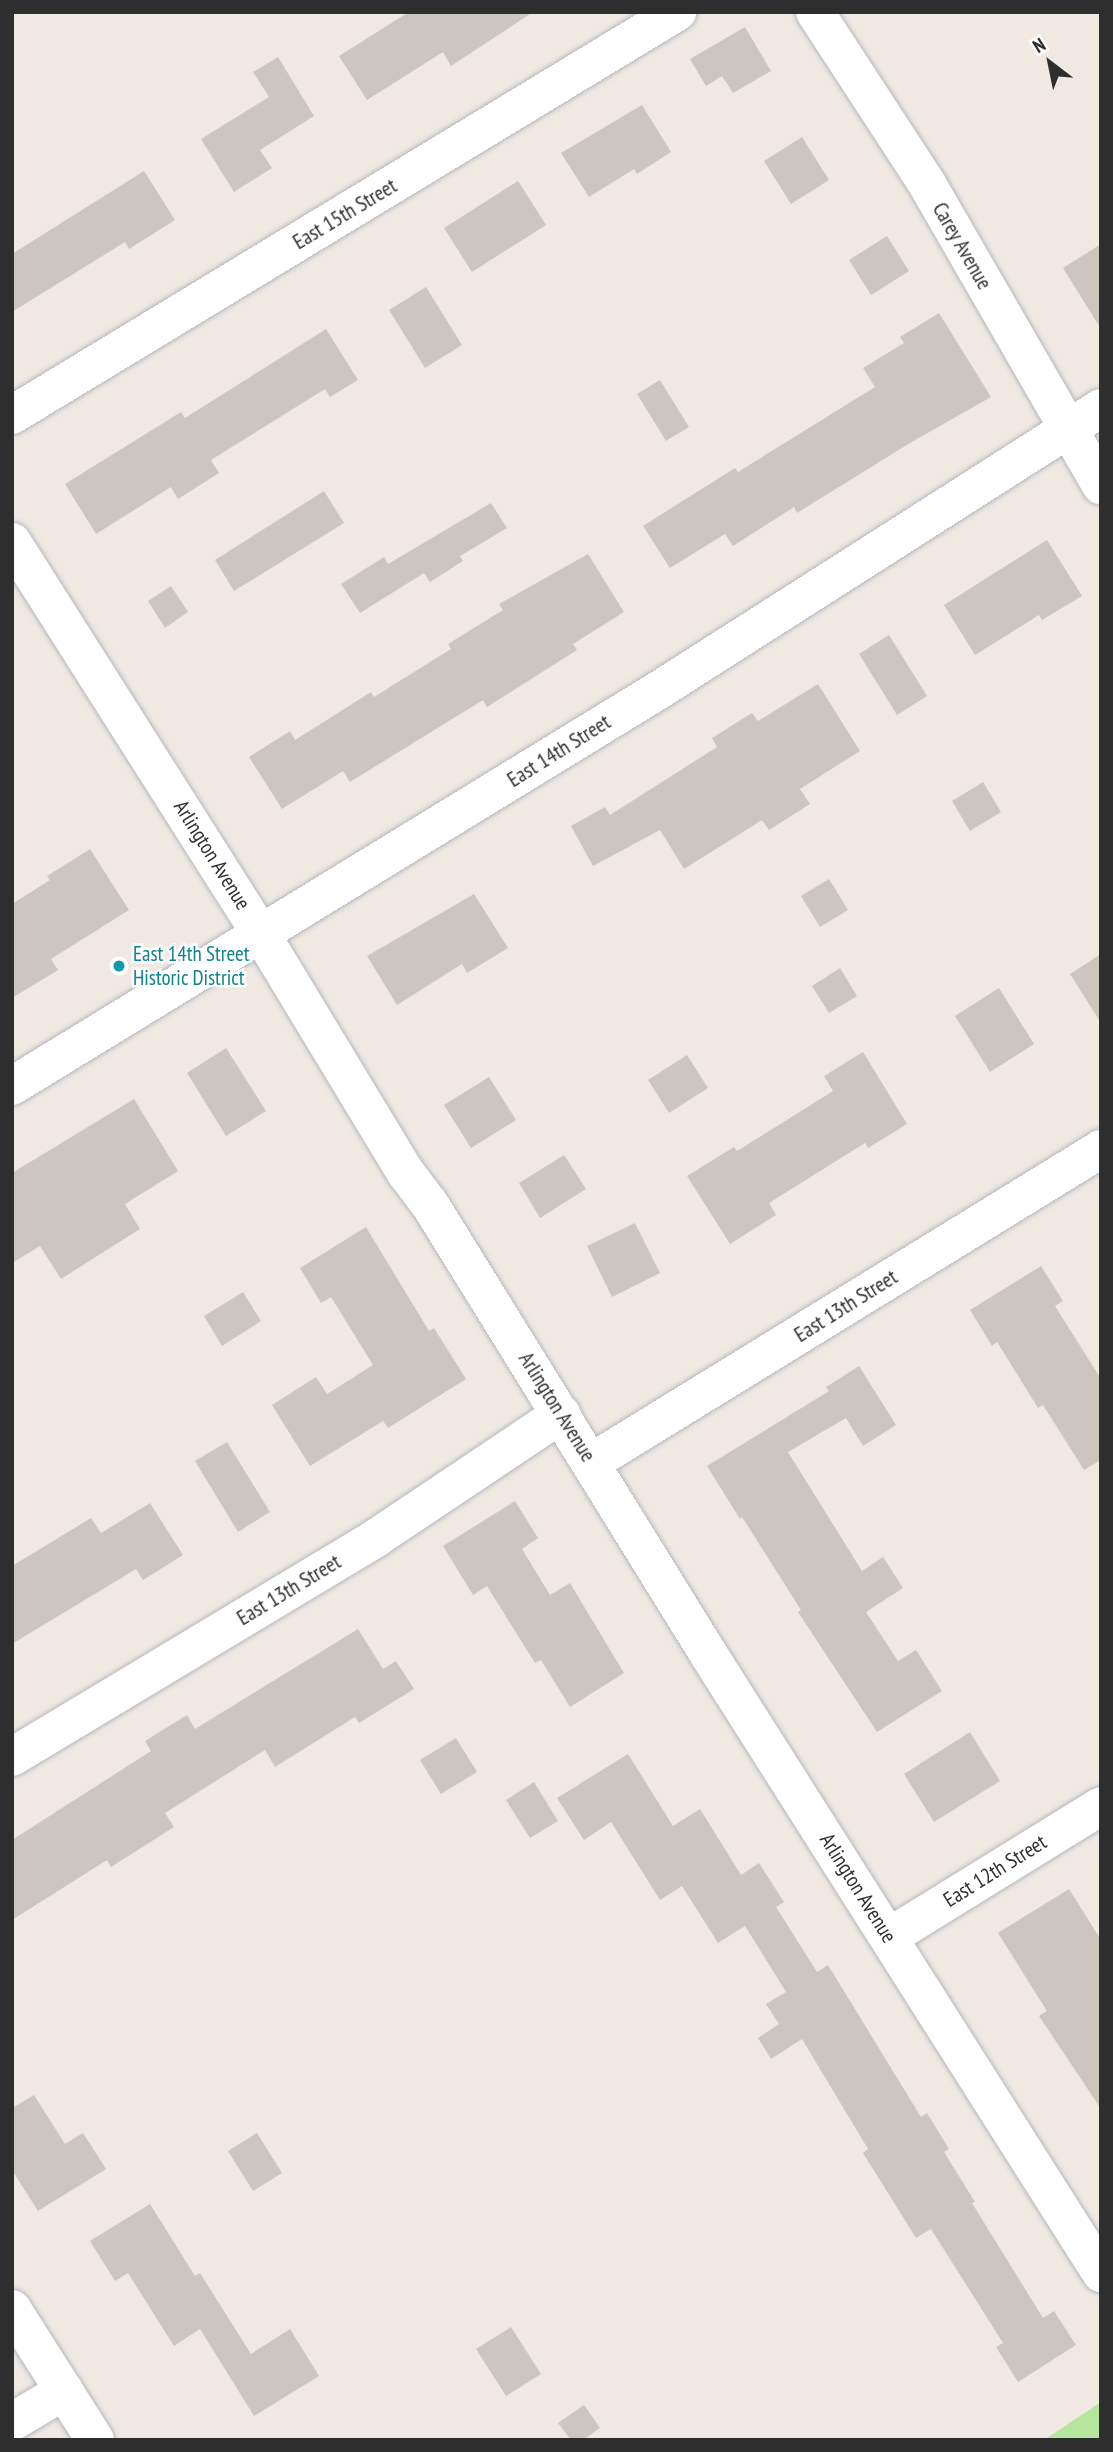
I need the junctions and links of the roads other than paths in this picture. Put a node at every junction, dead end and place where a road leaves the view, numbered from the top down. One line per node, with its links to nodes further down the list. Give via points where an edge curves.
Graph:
1 (677, 12): 4 (street, East 15th Street)
2 (815, 12): 5 (street, Carey Avenue, via 927,184)
3 (1101, 408): 5 (street, East 14th Street)
4 (12, 415)
5 (1066, 430): 6 (street, Carey Avenue); 8 (street, East 14th Street, via 659,690)
6 (1101, 485)
7 (12, 542): 8 (street, Arlington Avenue)
8 (261, 934): 9 (street, East 14th Street); 11 (street, Arlington Avenue, via 406,1173)
9 (12, 1086)
10 (1101, 1149): 12 (street, East 13th Street)
11 (561, 1414): 12 (street, Arlington Avenue); 13 (street, East 13th Street, via 376,1538)
12 (592, 1462): 15 (street, Arlington Avenue)
13 (12, 1757)
14 (1101, 1806): 15 (street, East 12th Street)
15 (889, 1937): 16 (street, Arlington Avenue)
16 (1101, 2273)
17 (12, 2309): 18 (street)
18 (64, 2391): 19 (street); 20 (street)
19 (12, 2422)
20 (95, 2440)

